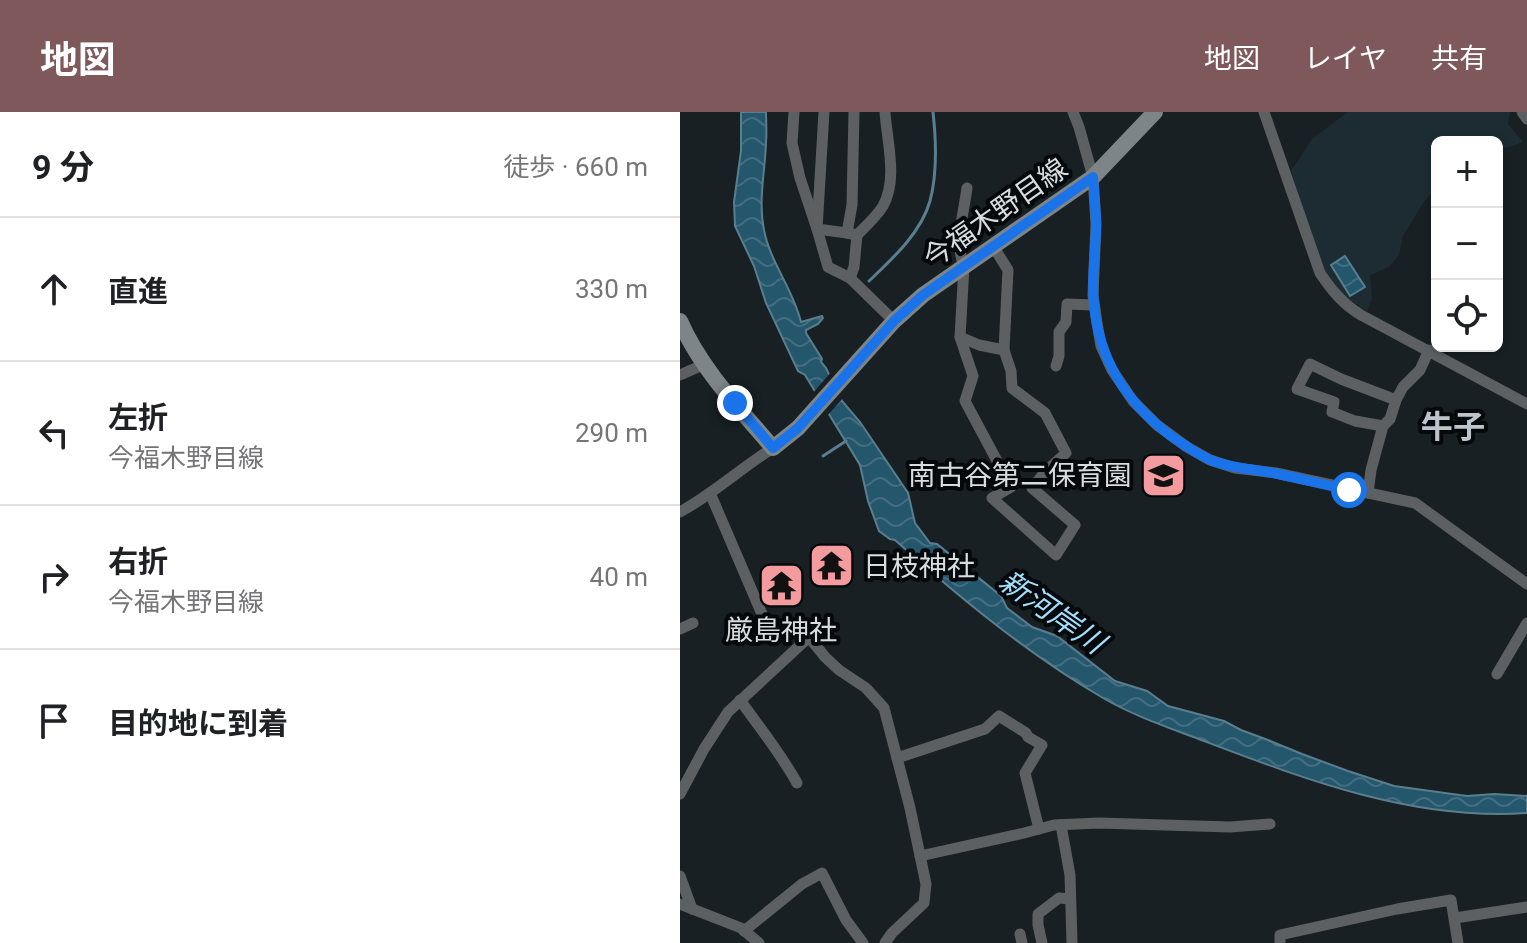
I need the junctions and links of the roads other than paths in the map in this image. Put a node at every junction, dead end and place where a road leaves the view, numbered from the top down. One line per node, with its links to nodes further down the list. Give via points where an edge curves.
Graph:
1 (794, 112): 12 (street, via 792,143)
2 (824, 112): 12 (street)
3 (854, 112): 13 (street)
4 (885, 112): 13 (street, via 890,189 881,208)
5 (1073, 112): 10 (street)
6 (1155, 112): 10 (main road, 今福木野目線)
7 (1264, 112): 22 (street, via 1320,273 1347,306)
8 (1522, 112): 9 (street)
9 (1527, 119)
10 (1093, 177): 14 (main road, 今福木野目線); 17 (street)
11 (967, 188): 15 (street, via 960,239)
12 (817, 229): 13 (street); 16 (street, via 828,267)
13 (852, 234): 16 (street)
14 (993, 246): 15 (main road, 今福木野目線); 21 (street, via 1008,270)
15 (964, 266): 19 (main road, 今福木野目線); 20 (street)
16 (850, 278): 19 (street)
17 (1094, 305): 24 (street, via 1067,304); 31 (street, via 1101,346 1112,370 1133,401 1187,447 1235,468)
18 (680, 321): 23 (main road)
19 (894, 321): 29 (main road, 今福木野目線, via 798,428)
20 (960, 337): 21 (street); 21 (street, via 973,376 965,401 1011,487 992,498 1056,555 1075,525 1032,488 1066,453 1045,413 1012,388)
21 (1004, 350)
22 (1429, 350): 26 (street); 27 (street)
23 (705, 364): 25 (street); 29 (main road)
24 (1056, 366)
25 (680, 375)
26 (1396, 400): 28 (street); 28 (street, via 1310,364 1297,389 1334,402 1332,412)
27 (1527, 404)
28 (1383, 426): 31 (street)
29 (773, 448): 30 (street)
30 (710, 493): 32 (street); 37 (street, via 768,628 799,629)
31 (1368, 493): 33 (street, via 1415,503)
32 (680, 512)
33 (1527, 584)
34 (693, 623): 36 (street)
35 (1527, 623): 38 (street)
36 (680, 629)
37 (809, 637): 39 (street); 40 (street, via 884,708)
38 (1497, 674)
39 (740, 700): 41 (street); 42 (street)
40 (897, 758): 45 (street, via 985,729 999,716 1042,745 1025,773); 46 (street)
41 (797, 783)
42 (680, 794)
43 (1270, 824): 44 (street)
44 (1061, 825): 45 (street); 48 (street)
45 (1039, 829): 46 (street)
46 (920, 856): 55 (street, via 924,903)
47 (680, 876): 49 (street)
48 (1070, 899): 56 (street, via 1059,898 1038,914); 57 (street)
49 (686, 906): 52 (street)
50 (1527, 907): 51 (street)
51 (1455, 918): 58 (street, via 1451,900 1280,935); 59 (street)
52 (744, 931): 53 (street); 54 (street, via 822,873)
53 (759, 943)
54 (863, 943)
55 (885, 943)
56 (1042, 943)
57 (1072, 943)
58 (1280, 943)
59 (1458, 943)

